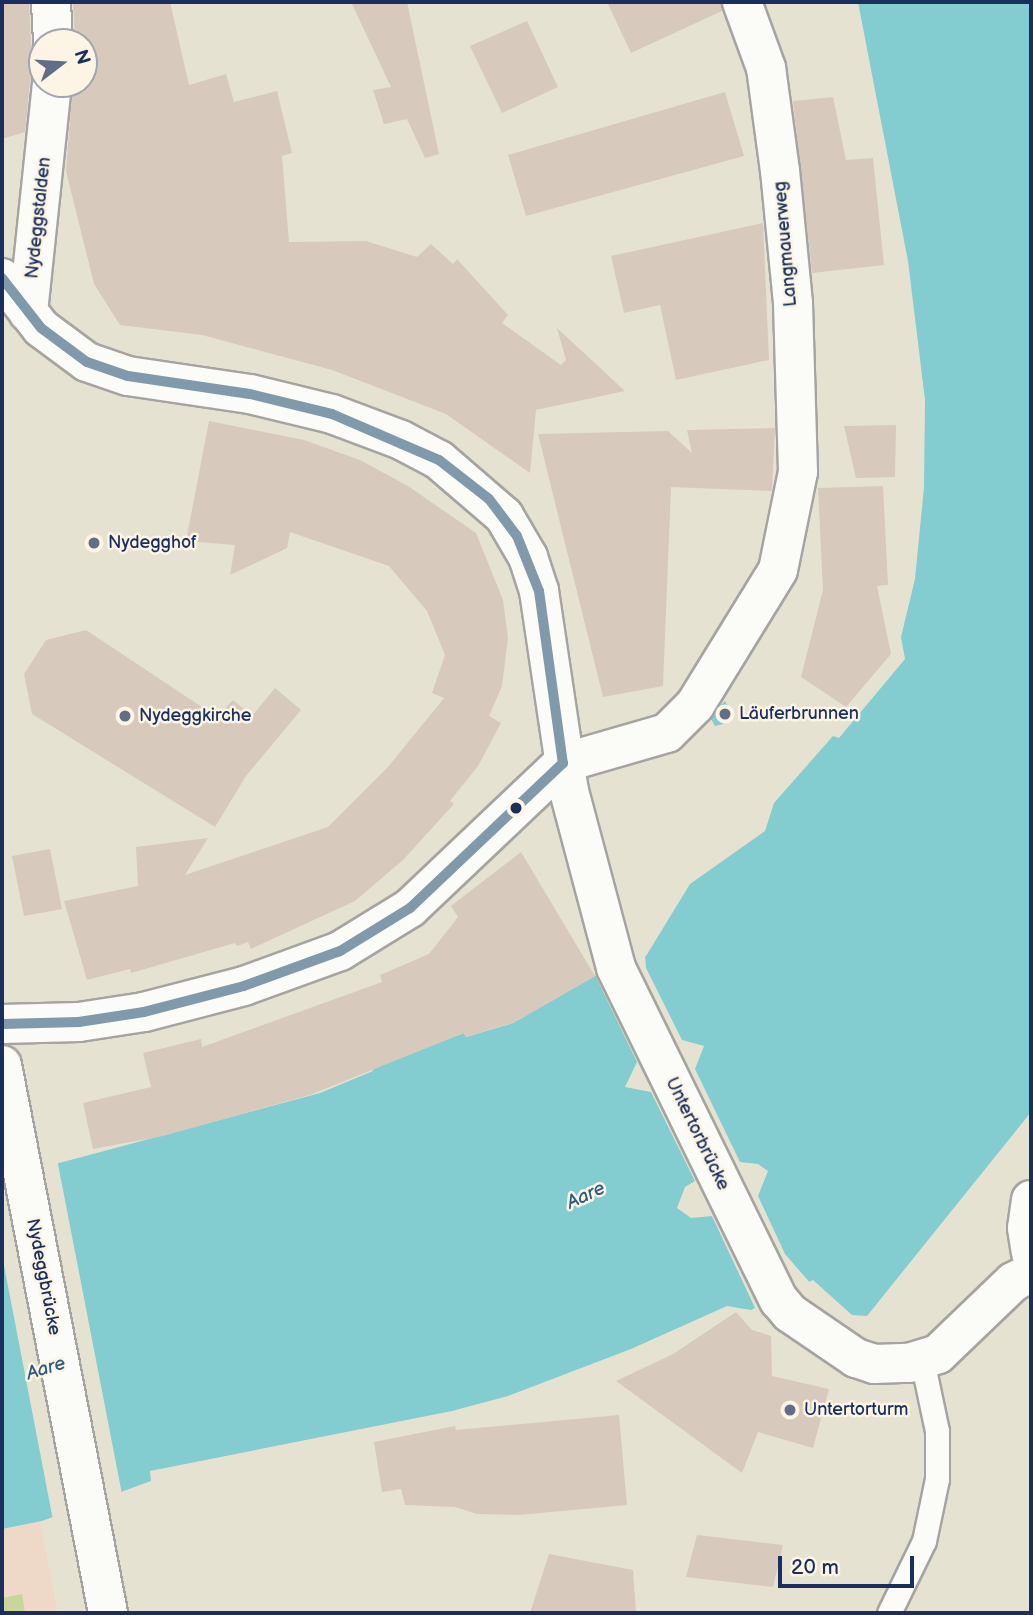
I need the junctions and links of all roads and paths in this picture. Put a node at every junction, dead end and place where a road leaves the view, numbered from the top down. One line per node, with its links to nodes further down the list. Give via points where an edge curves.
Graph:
1 (51, 2): 3 (street)
2 (742, 2): 7 (street, Langmauerweg, via 766,68 793,303 796,490 783,557 771,585 681,723 667,733)
3 (52, 28)
4 (51, 98): 6 (street, Nydeggstalden)
5 (2, 278): 6 (street, Nydeggstalden)
6 (28, 312): 7 (street, Nydeggstalden, via 57,342 87,362 128,376 250,394 332,414 439,460 489,499 517,536 539,591)
7 (564, 763): 8 (street, via 410,908 340,951 244,986 144,1012); 13 (street, Untertorbrücke, via 616,968 779,1300 797,1319 856,1358 887,1365)
8 (2, 1024)
9 (2, 1065): 14 (street, Nydeggbrücke)
10 (1031, 1200): 11 (street, via 1027,1228)
11 (1031, 1253)
12 (1031, 1273): 13 (street, via 1013,1282 938,1354)
13 (922, 1360): 15 (lane, via 937,1432 937,1479 924,1541)
14 (108, 1613)
15 (889, 1613)

